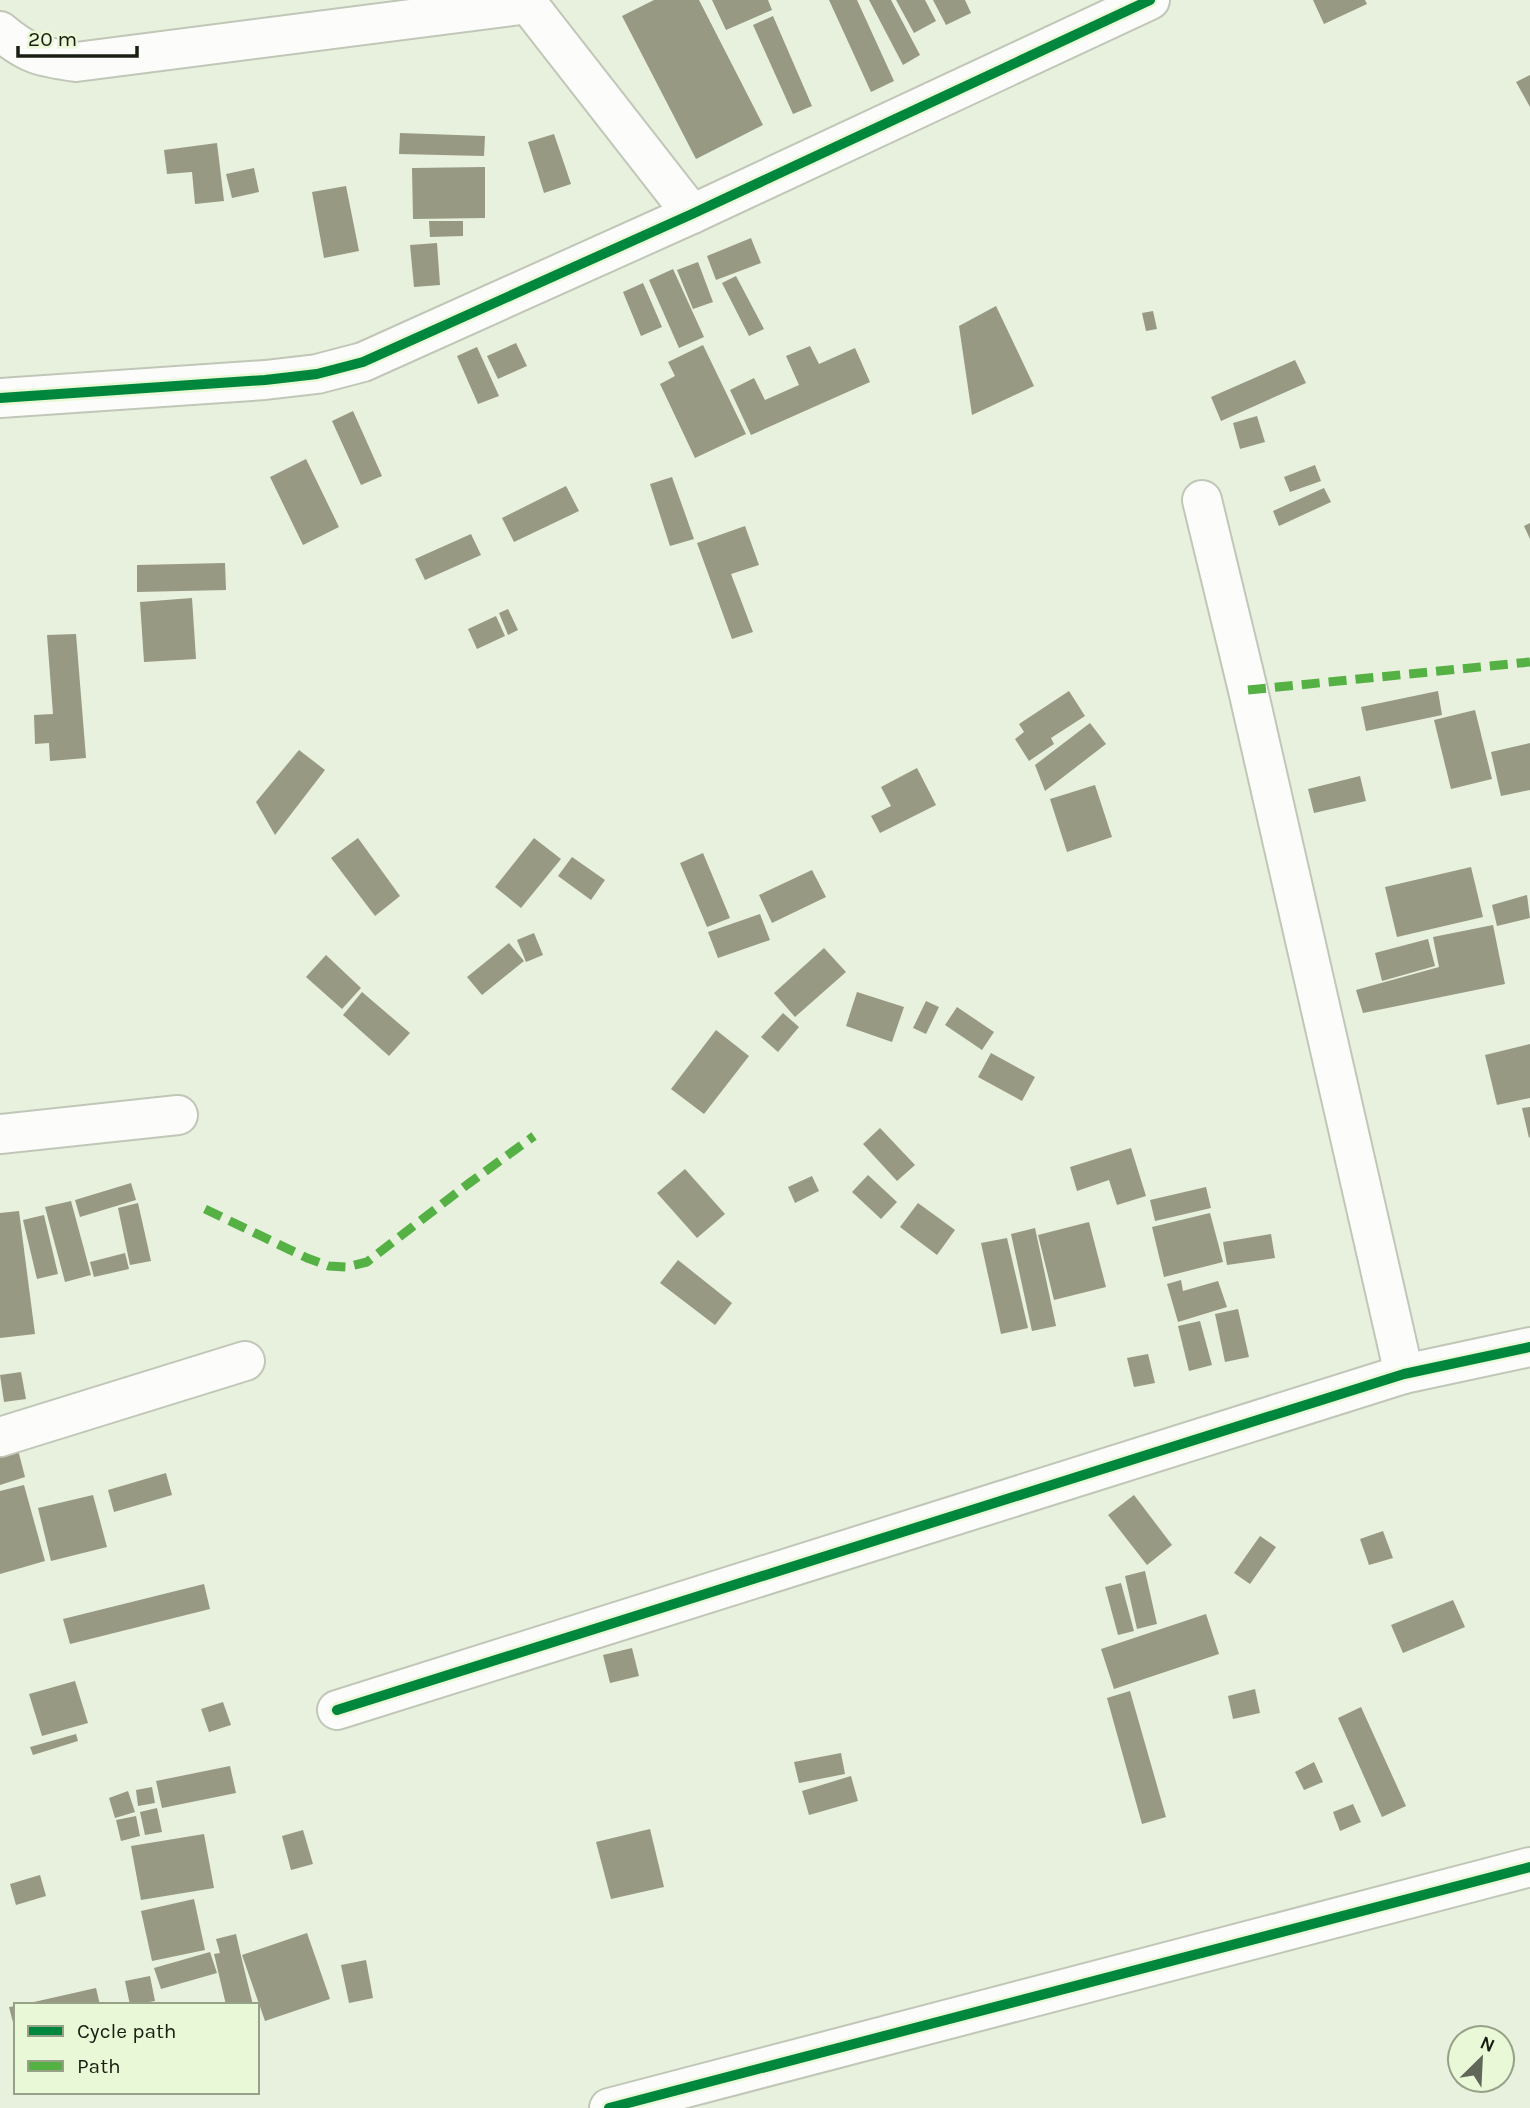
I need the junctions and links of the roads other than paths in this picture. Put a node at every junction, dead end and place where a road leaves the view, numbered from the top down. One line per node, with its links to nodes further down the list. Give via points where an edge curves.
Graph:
1 (1150, 0): 4 (street)
2 (526, 2): 3 (street, via 76,62 40,57); 4 (street)
3 (0, 31)
4 (692, 214): 5 (street, via 351,365 265,380)
5 (0, 398)
6 (1202, 500): 11 (street)
7 (177, 1115): 8 (street)
8 (0, 1135)
9 (1530, 1347): 11 (street)
10 (246, 1361): 12 (street)
11 (1404, 1374): 13 (street)
12 (0, 1437)
13 (337, 1710)
14 (1530, 1867): 15 (street)
15 (609, 2108)

